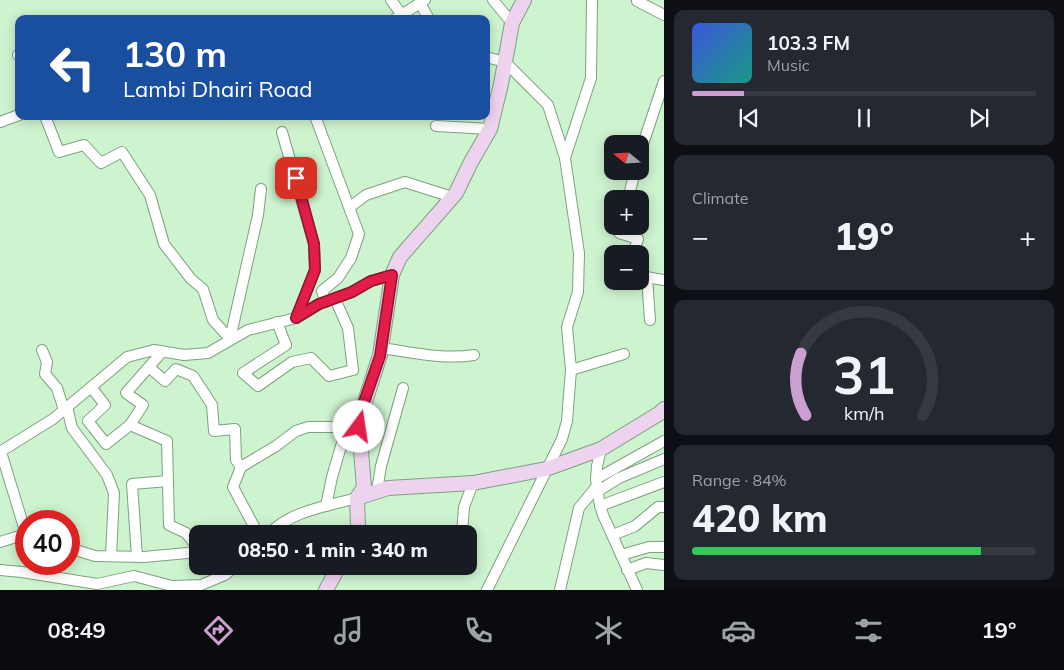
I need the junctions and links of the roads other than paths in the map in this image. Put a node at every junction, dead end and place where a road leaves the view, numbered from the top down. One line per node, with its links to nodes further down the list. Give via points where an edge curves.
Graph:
1 (391, 0): 9 (street)
2 (493, 0): 13 (street)
3 (524, 0): 13 (street)
4 (592, 0): 8 (street)
5 (598, 0): 8 (street)
6 (423, 1): 10 (street); 11 (street)
7 (638, 1): 12 (street)
8 (591, 11): 25 (street, via 591,78)
9 (400, 15)
10 (404, 15)
11 (428, 15)
12 (664, 15)
13 (512, 23): 15 (street)
14 (490, 58): 15 (street)
15 (505, 62): 22 (street); 25 (street, via 548,105)
16 (664, 81): 24 (street)
17 (15, 116): 20 (street)
18 (47, 120): 39 (street, via 59,152 84,145 101,163 122,152 150,196 164,244 191,279 203,289 213,320)
19 (317, 120): 28 (street)
20 (0, 122)
21 (436, 126): 22 (street)
22 (490, 129): 27 (street)
23 (282, 132): 36 (street, via 314,244 315,270)
24 (646, 135)
25 (565, 158): 46 (street, via 579,253 578,292 566,327)
26 (260, 189): 39 (street, via 258,215)
27 (452, 197): 28 (street, via 405,182 366,195); 31 (street, via 400,257)
28 (350, 207): 35 (street, via 359,234 351,258 338,278 322,291)
29 (631, 235): 30 (street, via 638,239)
30 (636, 245)
31 (392, 275): 35 (street); 40 (street)
32 (649, 278): 33 (street)
33 (664, 280)
34 (646, 290): 37 (street)
35 (330, 300): 36 (street); 38 (street, via 348,328 354,370 330,376 311,358 292,362 258,386 243,373 286,345)
36 (296, 318): 38 (street)
37 (650, 320)
38 (277, 322): 39 (street)
39 (230, 339): 42 (street, via 208,353)
40 (381, 348): 44 (street, via 433,355); 52 (street, via 373,379)
41 (42, 350): 49 (street, via 47,362 45,374 57,388)
42 (162, 352): 45 (street); 47 (street, via 154,350 127,357)
43 (624, 354): 46 (street)
44 (474, 355)
45 (149, 367): 51 (street, via 126,393 143,405); 57 (street, via 165,381 176,369 193,376 212,405 214,431 235,429 236,460)
46 (571, 370): 58 (street, via 567,421 562,439)
47 (91, 387): 49 (street); 51 (street, via 105,405 88,420 106,444)
48 (404, 388): 63 (street)
49 (66, 408): 55 (street); 81 (street, via 72,428 107,475 114,493)
50 (664, 409): 54 (street)
51 (130, 424): 59 (street, via 168,441)
52 (353, 427): 57 (street, via 308,427 296,431); 64 (street, via 364,487); 65 (street, via 332,477)
53 (664, 441): 62 (street)
54 (601, 449): 58 (street); 62 (street)
55 (0, 452): 68 (street)
56 (664, 459): 62 (street)
57 (241, 466): 69 (street, via 233,487)
58 (546, 469): 61 (street); 91 (street)
59 (168, 481): 74 (street, via 169,525); 82 (street, via 132,484)
60 (664, 482): 66 (street)
61 (473, 483): 63 (street); 72 (street, via 464,507)
62 (597, 485): 66 (street); 92 (street, via 579,508)
63 (377, 491): 64 (street)
64 (356, 498): 65 (street); 71 (street)
65 (326, 506): 70 (street)
66 (600, 506): 73 (street)
67 (664, 507): 73 (street, via 658,507 635,526)
68 (18, 510)
69 (253, 525)
70 (278, 525)
71 (358, 525)
72 (463, 525)
73 (613, 535): 80 (street)
74 (189, 536)
75 (15, 537): 76 (street)
76 (0, 542)
77 (664, 547): 80 (street, via 649,547)
78 (80, 551): 81 (street)
79 (189, 551): 82 (street)
80 (621, 555): 85 (street)
81 (110, 556): 82 (street)
82 (137, 557)
83 (664, 565): 85 (street, via 646,563)
84 (0, 570): 88 (street)
85 (627, 570): 93 (street)
86 (225, 575): 88 (street, via 200,585 172,586 134,576)
87 (334, 575): 90 (street)
88 (98, 584): 89 (street)
89 (84, 590)
90 (326, 590)
91 (487, 590)
92 (560, 590)
93 (637, 590)

